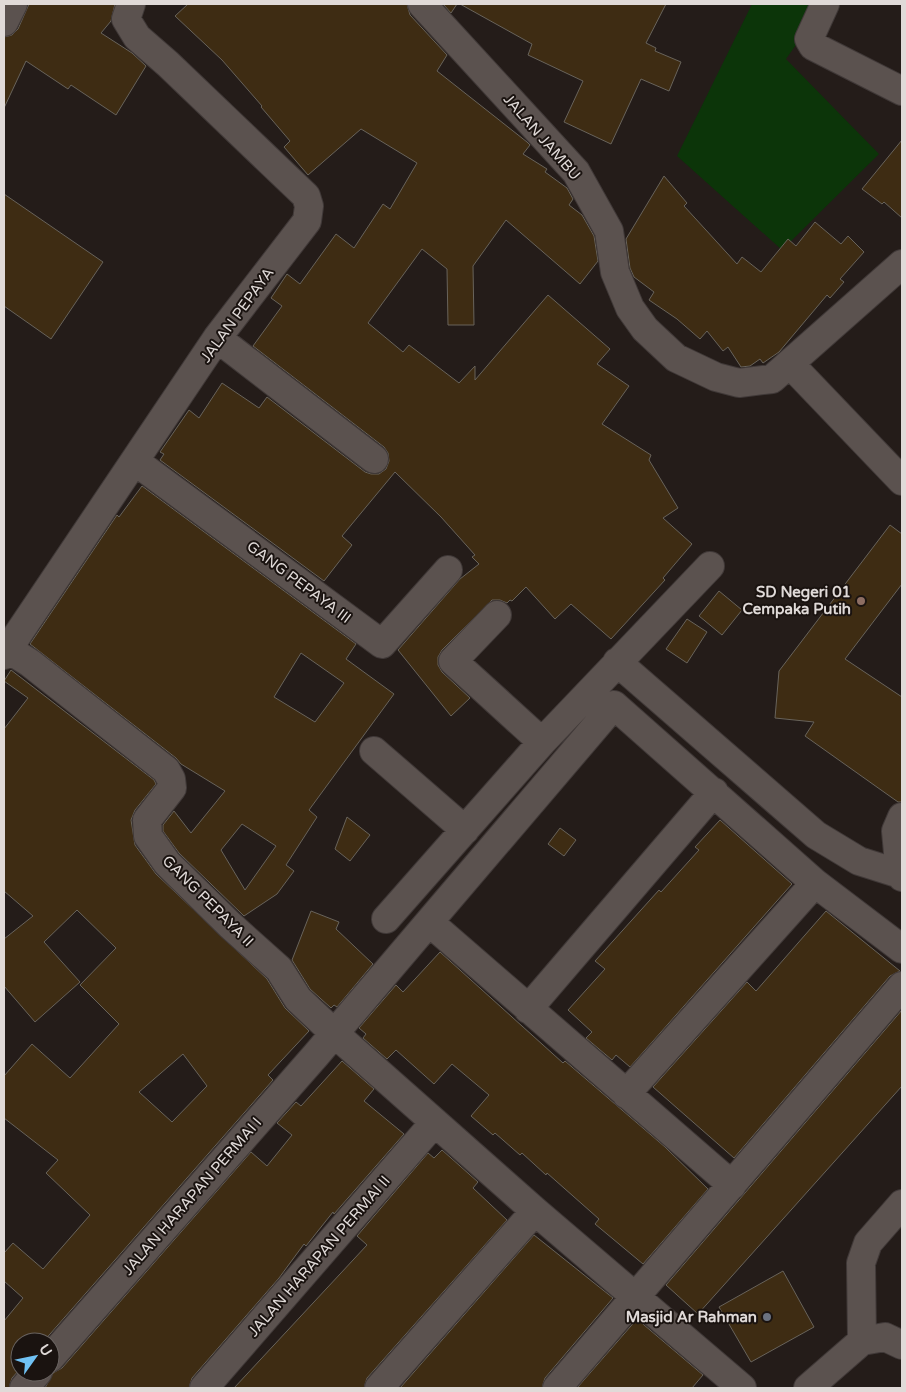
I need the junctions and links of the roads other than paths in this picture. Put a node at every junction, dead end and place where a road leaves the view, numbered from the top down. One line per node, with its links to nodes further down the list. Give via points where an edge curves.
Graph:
1 (13, 4): 5 (street)
2 (131, 4): 8 (street, JALAN PEPAYA, via 126,19 137,37 306,196 309,206 307,221)
3 (422, 4): 9 (street, JALAN JAMBU, via 576,172 609,231 616,272 630,308 645,329 676,358 716,377 739,383 772,379)
4 (825, 4): 6 (street, via 809,39 813,46)
5 (4, 22)
6 (902, 91)
7 (902, 264): 9 (street, JALAN JAMBU)
8 (217, 338): 10 (street); 11 (street, JALAN PEPAYA)
9 (790, 364): 12 (street)
10 (374, 459)
11 (136, 462): 14 (street, GANG PEPAYA III, via 382,644); 16 (street, JALAN PEPAYA)
12 (902, 481)
13 (710, 566): 17 (street)
14 (448, 570)
15 (497, 615): 18 (street, via 453,661)
16 (6, 652): 30 (street, GANG PEPAYA II, via 30,664 166,770 172,779 172,788 147,820 148,836 167,862 279,969 298,999)
17 (617, 662): 18 (street); 23 (street, via 816,835 859,861)
18 (542, 742): 22 (street)
19 (374, 751): 22 (street)
20 (714, 792): 24 (street); 26 (street, JALAN HARAPAN PERMAI I, via 614,705); 29 (street)
21 (902, 817): 23 (street, via 896,831)
22 (465, 830): 25 (street)
23 (901, 875)
24 (815, 883): 27 (street); 31 (street)
25 (386, 919)
26 (429, 922): 29 (street); 30 (street, JALAN HARAPAN PERMAI I)
27 (902, 949)
28 (902, 986): 33 (street)
29 (528, 1008): 31 (street)
30 (334, 1033): 32 (street); 39 (street, JALAN HARAPAN PERMAI I)
31 (626, 1094): 33 (street)
32 (434, 1123): 35 (street); 40 (street, JALAN HARAPAN PERMAI II)
33 (732, 1185): 36 (street)
34 (902, 1204): 37 (street, via 868,1243 861,1263)
35 (535, 1211): 36 (street); 41 (street)
36 (636, 1299): 42 (street); 43 (street)
37 (862, 1341): 38 (street, via 885,1338); 44 (street)
38 (902, 1345)
39 (60, 1347)
40 (204, 1388)
41 (379, 1388)
42 (557, 1388)
43 (742, 1388)
44 (808, 1388)

